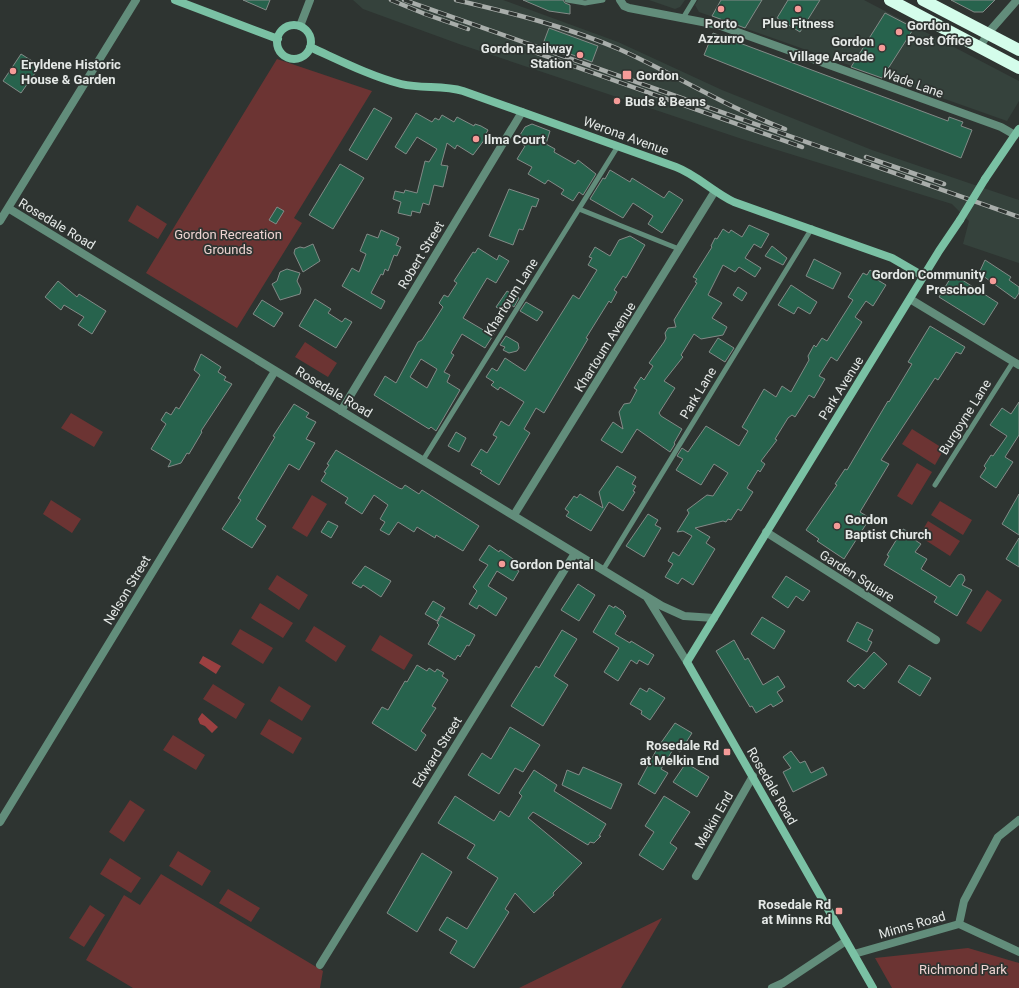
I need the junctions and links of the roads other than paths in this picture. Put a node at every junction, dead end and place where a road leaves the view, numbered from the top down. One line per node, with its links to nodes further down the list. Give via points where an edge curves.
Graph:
1 (136, 0): 23 (street)
2 (175, 0): 14 (street)
3 (310, 0): 12 (street)
4 (567, 0): 5 (lane, via 585,3)
5 (603, 0)
6 (620, 0): 11 (street, Wade Lane, via 629,8)
7 (694, 0): 11 (lane)
8 (890, 0): 16 (highway)
9 (923, 0): 13 (highway)
10 (1017, 0): 13 (street)
11 (684, 18): 20 (street, Wade Lane, via 718,25)
12 (300, 26): 14 (street, via 287,26); 15 (street, via 308,34)
13 (988, 33): 16 (street); 17 (highway)
14 (278, 39): 15 (street, via 280,52 290,58 303,56)
15 (310, 47): 19 (street, Werona Avenue, via 401,84 426,88 454,88)
16 (980, 48): 18 (highway)
17 (1019, 50)
18 (1019, 68)
19 (522, 112): 21 (street, Werona Avenue); 32 (street, Robert Street)
20 (1017, 132): 28 (street, Park Avenue, bridge)
21 (618, 146): 22 (street, Werona Avenue, via 688,171); 24 (lane, Khartoum Lane)
22 (715, 191): 26 (street, Werona Avenue, via 734,202); 27 (street, Khartoum Avenue)
23 (8, 208): 25 (street); 31 (street, Rosedale Road)
24 (579, 209): 27 (lane); 33 (lane, Khartoum Lane)
25 (0, 221)
26 (812, 228): 28 (street, Werona Avenue, via 892,258); 38 (lane, Park Lane)
27 (679, 249): 35 (street, Khartoum Avenue)
28 (923, 276): 29 (street, Park Avenue)
29 (910, 299): 30 (street); 36 (street, Park Avenue)
30 (1016, 364): 34 (lane, Burgoyne Lane)
31 (276, 371): 32 (street, Rosedale Road); 45 (street, Nelson Street)
32 (341, 411): 33 (street, Rosedale Road)
33 (423, 460): 35 (street, Rosedale Road)
34 (935, 485)
35 (514, 515): 37 (street, Rosedale Road)
36 (766, 532): 40 (street, Park Avenue); 41 (street, Garden Square)
37 (575, 553): 38 (street, Rosedale Road); 51 (street, Edward Street)
38 (603, 570): 39 (street, Rosedale Road)
39 (647, 596): 40 (street, Rosedale Road, via 676,614); 42 (street, Rosedale Road)
40 (714, 618): 42 (street, Park Avenue)
41 (936, 640)
42 (687, 662): 43 (street, Rosedale Road)
43 (753, 776): 46 (street, Melkin End); 48 (street, Rosedale Road)
44 (1019, 820): 47 (street, via 998,837 964,901)
45 (0, 822)
46 (696, 876)
47 (959, 924): 49 (street, Minns Road); 50 (street, Minns Road)
48 (846, 941): 50 (street, Rosedale Road); 53 (street)
49 (1019, 952)
50 (854, 954): 52 (street, Rosedale Road)
51 (320, 965)
52 (871, 985)
53 (772, 988)

